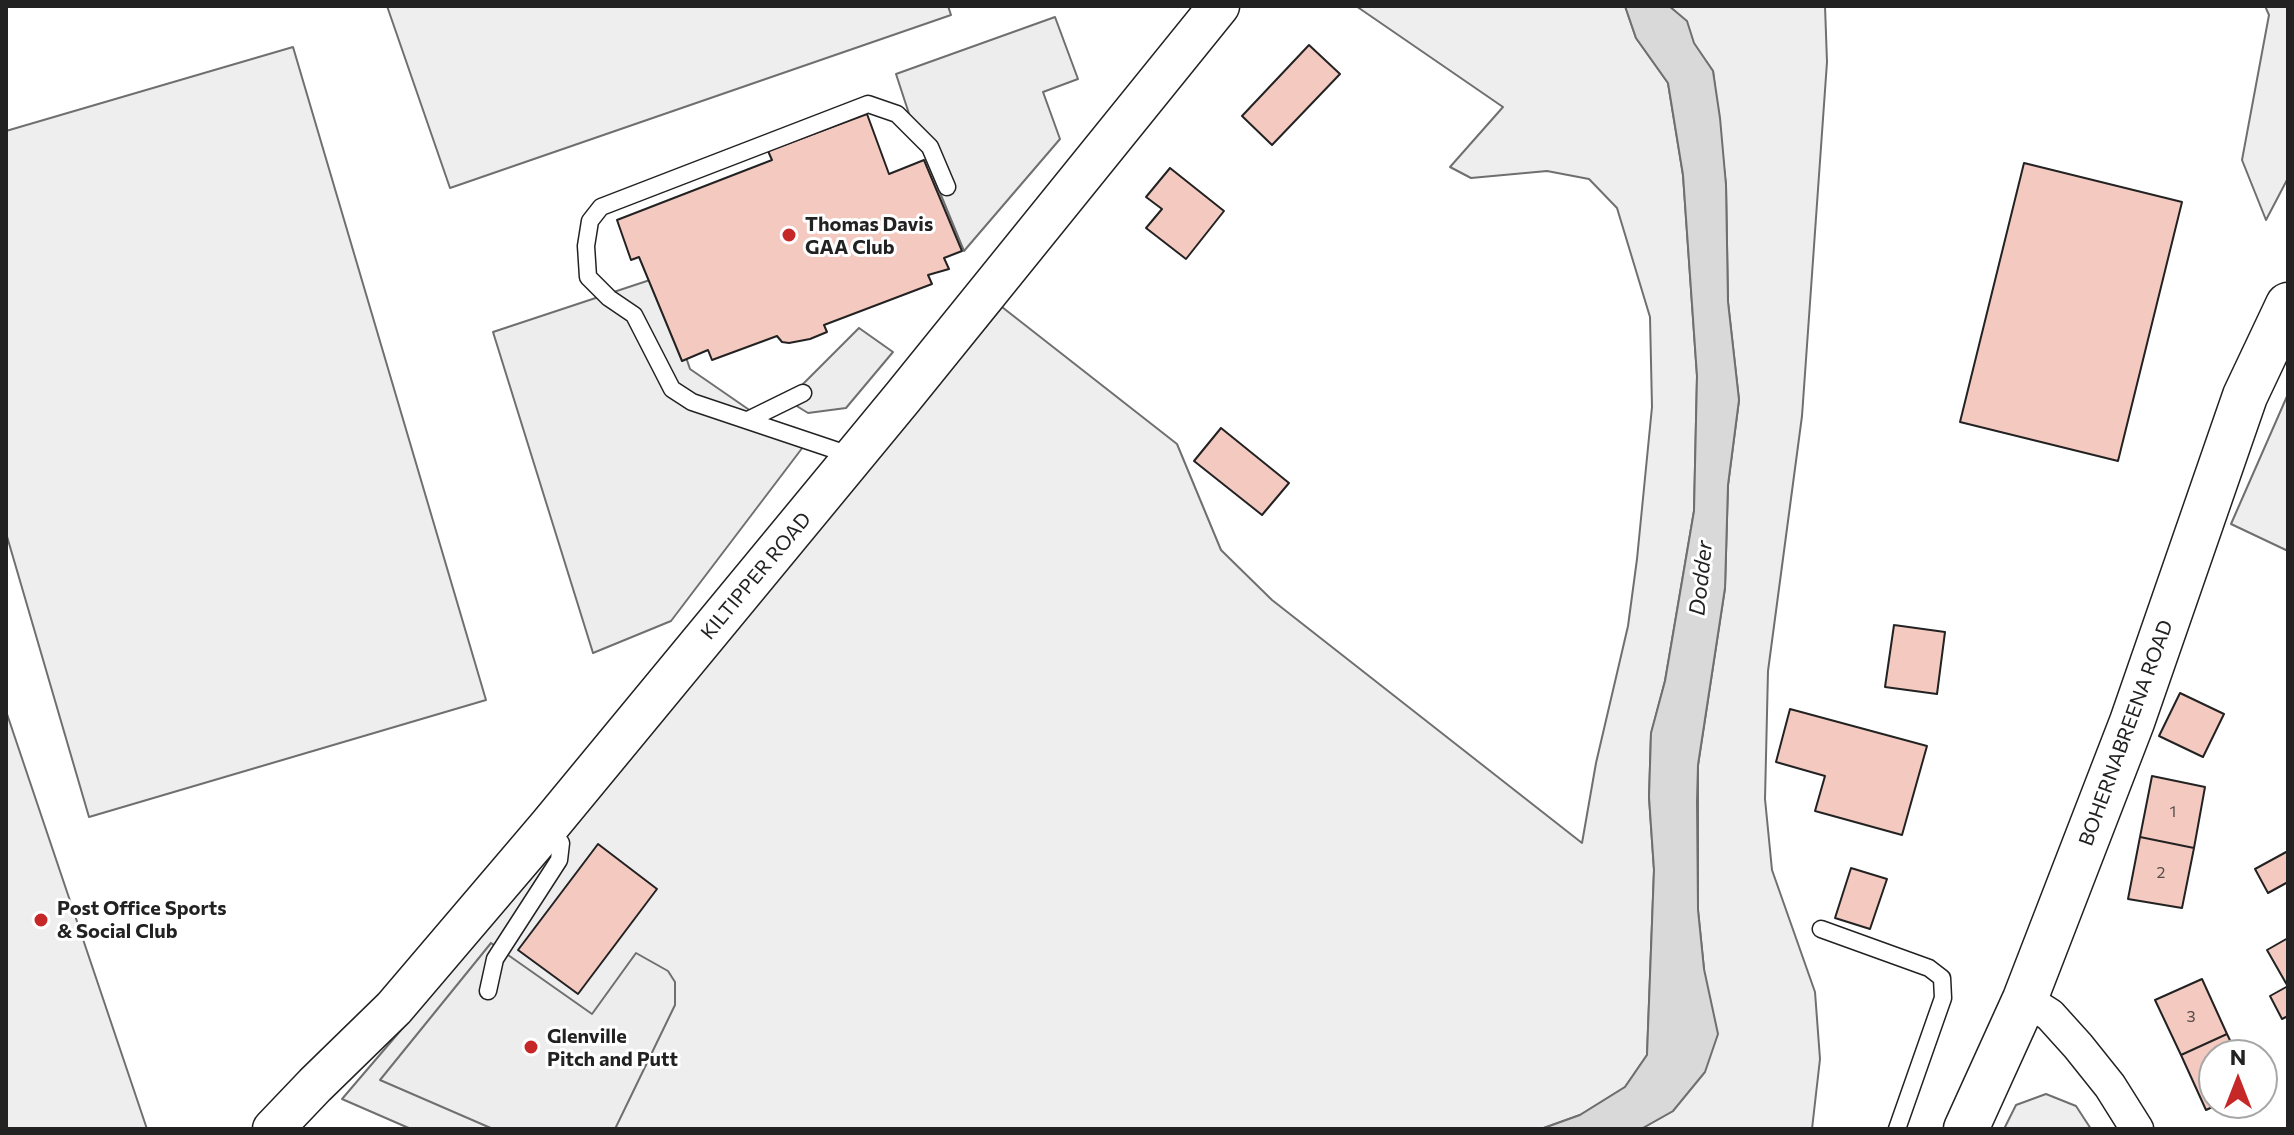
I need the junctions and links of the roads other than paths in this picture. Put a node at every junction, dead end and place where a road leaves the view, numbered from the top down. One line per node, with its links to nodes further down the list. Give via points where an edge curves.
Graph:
1 (1219, 6): 6 (street, KILTIPPER ROAD)
2 (947, 187): 5 (lane, via 930,147 897,114 868,104 601,207 590,221 588,277 634,315 672,389 692,402)
3 (2288, 305): 10 (main road, BOHERNABREENA ROAD, via 2245,396 2132,722)
4 (803, 393): 5 (lane)
5 (748, 420): 6 (lane)
6 (854, 457): 7 (street, KILTIPPER ROAD)
7 (549, 826): 9 (lane, via 561,843 559,860 495,959); 11 (street, KILTIPPER ROAD, via 394,1008)
8 (1821, 929): 12 (lane, via 1929,968 1942,978 1943,998)
9 (488, 991)
10 (2025, 999): 13 (main road, BOHERNABREENA ROAD); 14 (street, via 2050,1015 2078,1046)
11 (273, 1129)
12 (1897, 1129)
13 (1966, 1129)
14 (2137, 1129)

